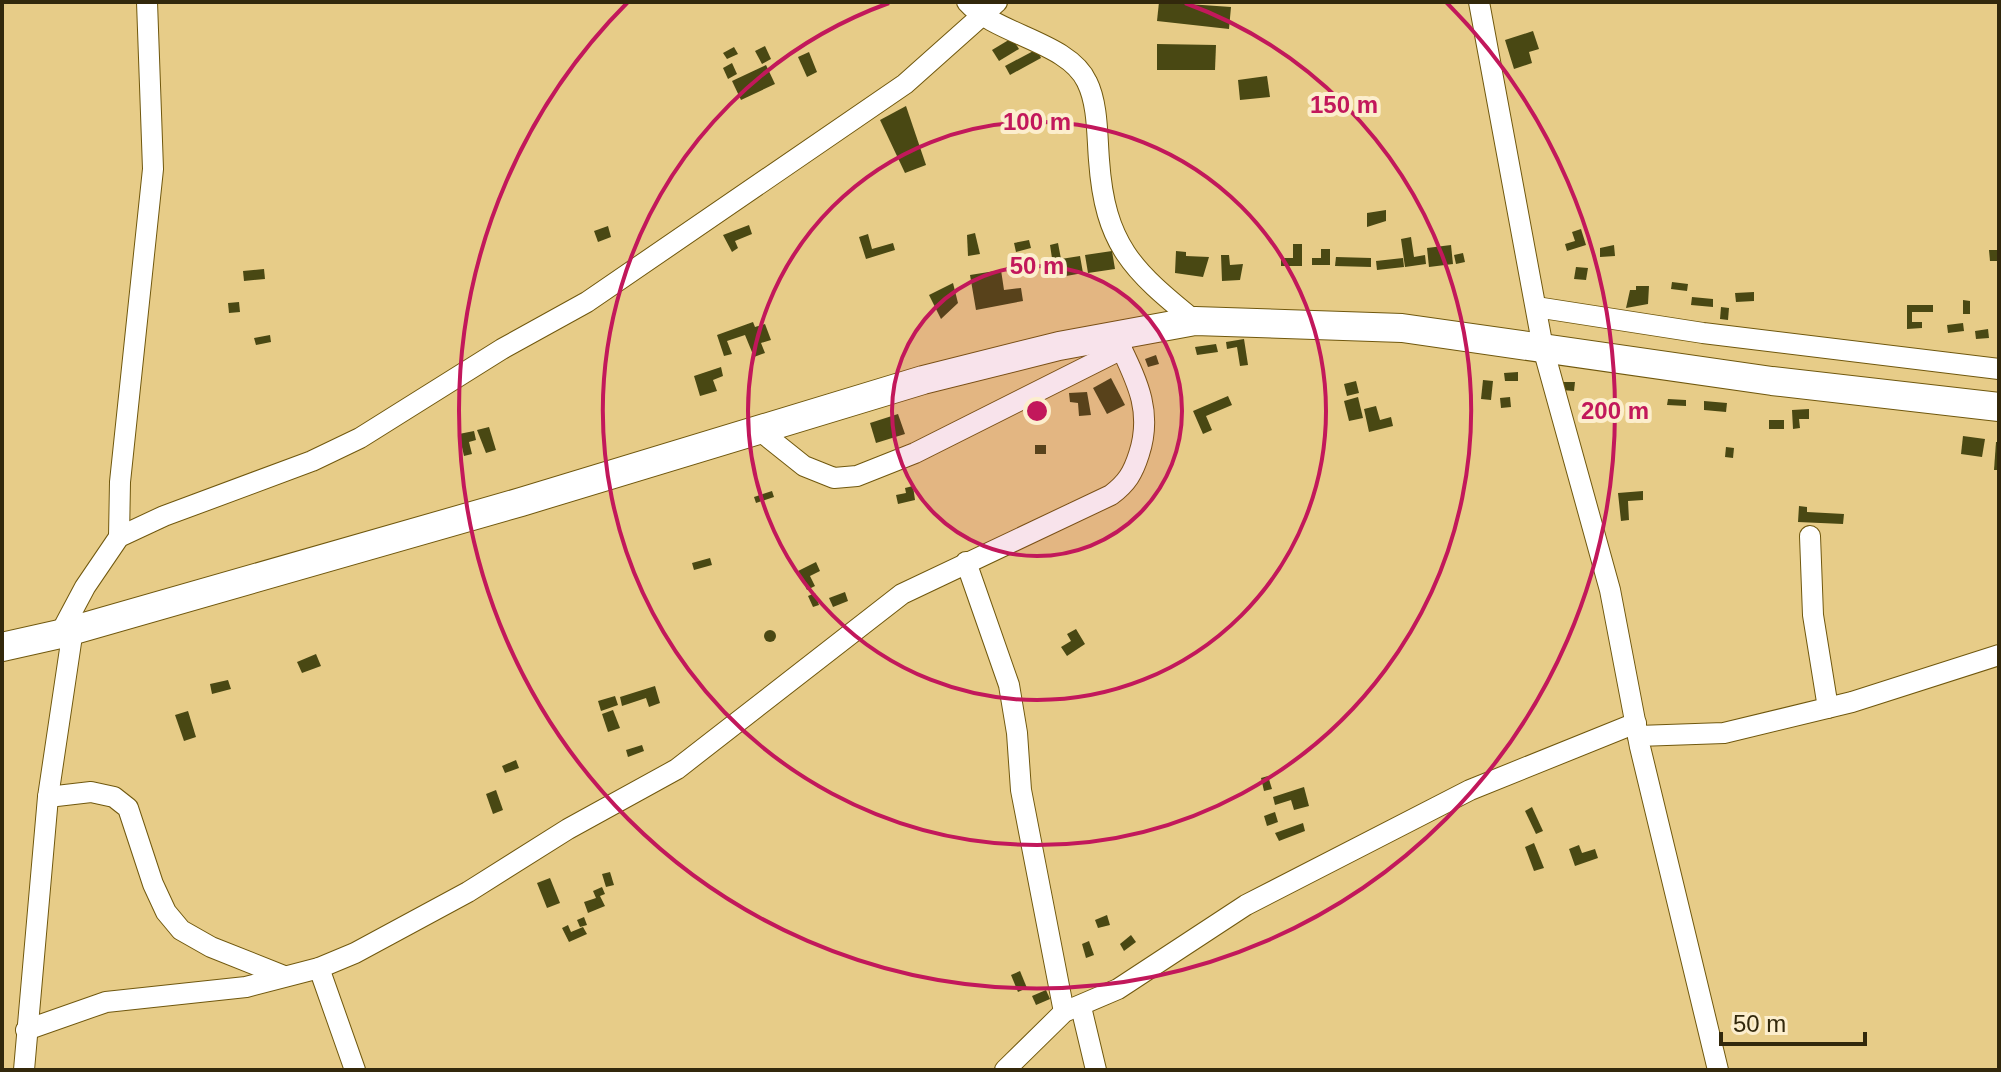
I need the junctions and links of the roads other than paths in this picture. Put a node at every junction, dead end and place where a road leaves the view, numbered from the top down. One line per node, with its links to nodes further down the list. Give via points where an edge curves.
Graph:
1 (147, 2): 13 (street, via 153,169 120,482)
2 (997, 2): 4 (street)
3 (1479, 2): 5 (street)
4 (974, 10): 6 (street, via 1064,58 1087,81 1100,183 1120,245 1144,280); 13 (street, via 905,84 691,234 401,415 312,461)
5 (1536, 307): 8 (street); 9 (street)
6 (1195, 321): 7 (main road); 8 (main road, via 1402,328)
7 (1119, 342): 11 (main road, via 923,380); 11 (street, via 915,453 857,476 834,478 804,466); 14 (street, via 1146,411 1143,441 1126,484 1077,513)
8 (1543, 348): 10 (main road); 19 (street, via 1610,590)
9 (1999, 369)
10 (1999, 407)
11 (759, 430): 15 (main road)
12 (1810, 536): 18 (street, via 1813,615)
13 (119, 537): 15 (street, via 85,587)
14 (966, 562): 21 (street, via 902,594 677,769 468,892); 23 (street, via 1009,685 1021,790)
15 (66, 632): 16 (main road); 20 (street)
16 (2, 647)
17 (1999, 655): 18 (street)
18 (1828, 708): 19 (street, via 1724,733)
19 (1637, 730): 23 (street, via 1470,790 1246,905 1131,981); 29 (street)
20 (48, 797): 22 (street, via 91,792 114,797 128,808 153,884 181,930); 24 (street)
21 (319, 968): 22 (street); 26 (street)
22 (284, 976): 24 (street, via 246,987 106,1002)
23 (1072, 1010): 27 (street); 28 (street)
24 (26, 1030): 25 (street)
25 (24, 1070)
26 (355, 1070)
27 (1005, 1070)
28 (1096, 1070)
29 (1718, 1070)

